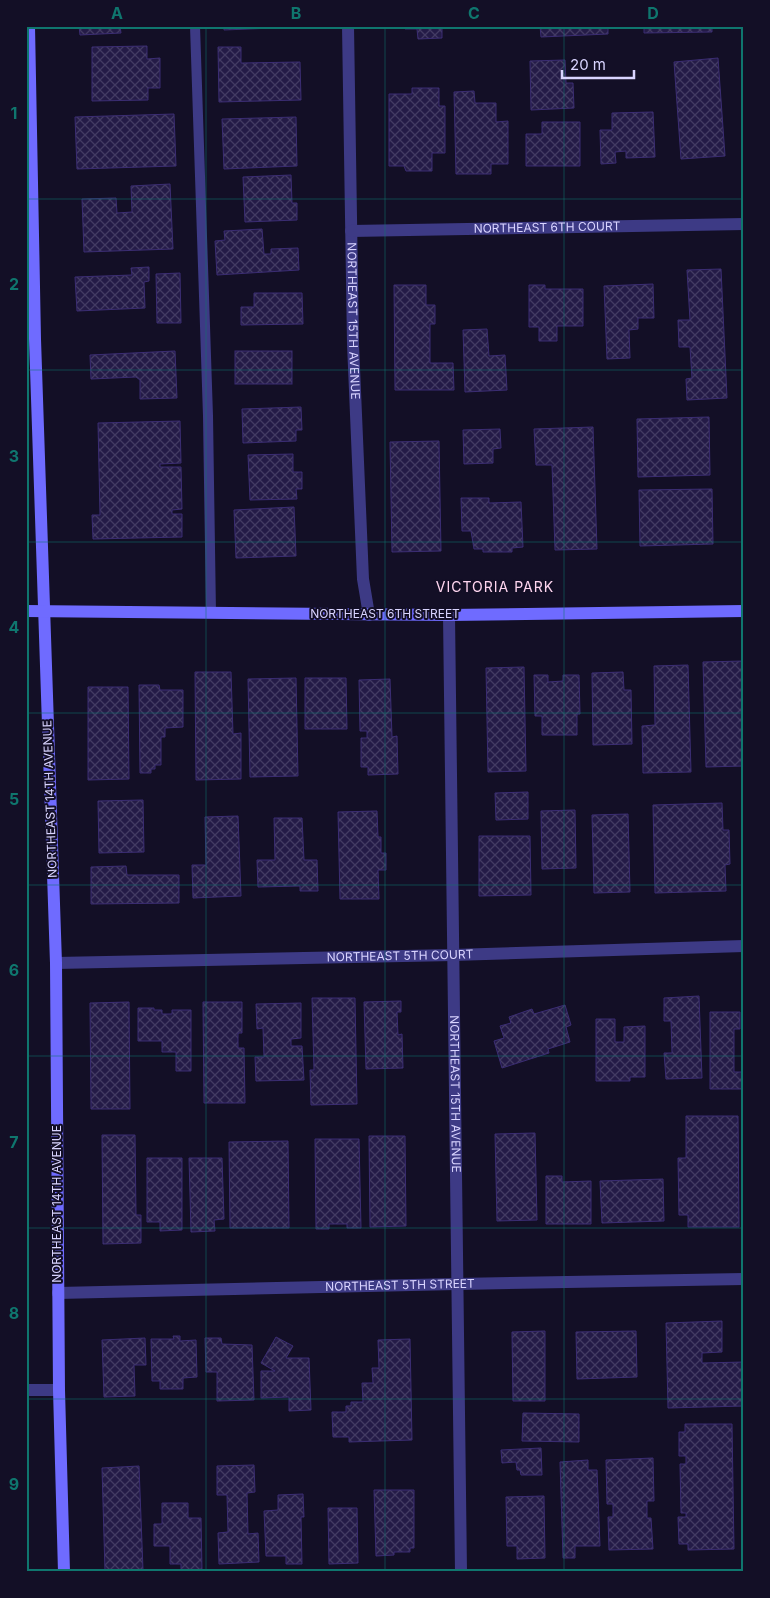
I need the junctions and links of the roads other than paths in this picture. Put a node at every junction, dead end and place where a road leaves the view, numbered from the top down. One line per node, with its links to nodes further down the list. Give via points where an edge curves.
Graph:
1 (29, 26): 7 (street, NORTHEAST 14TH AVENUE)
2 (195, 26): 9 (lane, via 208,406)
3 (348, 26): 5 (street, NORTHEAST 15TH AVENUE)
4 (744, 224): 5 (street, NORTHEAST 6TH COURT)
5 (351, 231): 10 (street, NORTHEAST 15TH AVENUE, via 362,578)
6 (26, 611): 7 (street, NORTHEAST 6TH STREET)
7 (44, 611): 9 (street, NORTHEAST 6TH STREET); 14 (street, NORTHEAST 14TH AVENUE)
8 (744, 611): 11 (street, NORTHEAST 6TH STREET)
9 (211, 613): 10 (street, NORTHEAST 6TH STREET)
10 (369, 615): 11 (street, NORTHEAST 6TH STREET)
11 (449, 615): 13 (street, NORTHEAST 15TH AVENUE)
12 (744, 946): 13 (street, NORTHEAST 5TH COURT)
13 (453, 955): 14 (street, NORTHEAST 5TH COURT); 16 (street, NORTHEAST 15TH AVENUE)
14 (56, 963): 17 (street, NORTHEAST 14TH AVENUE)
15 (744, 1280): 16 (street, NORTHEAST 5TH STREET)
16 (457, 1284): 17 (street, NORTHEAST 5TH STREET); 21 (street, NORTHEAST 15TH AVENUE)
17 (58, 1293): 19 (street, NORTHEAST 14TH AVENUE)
18 (26, 1390): 19 (street)
19 (59, 1390): 20 (street, NORTHEAST 14TH AVENUE)
20 (64, 1572)
21 (461, 1572)

